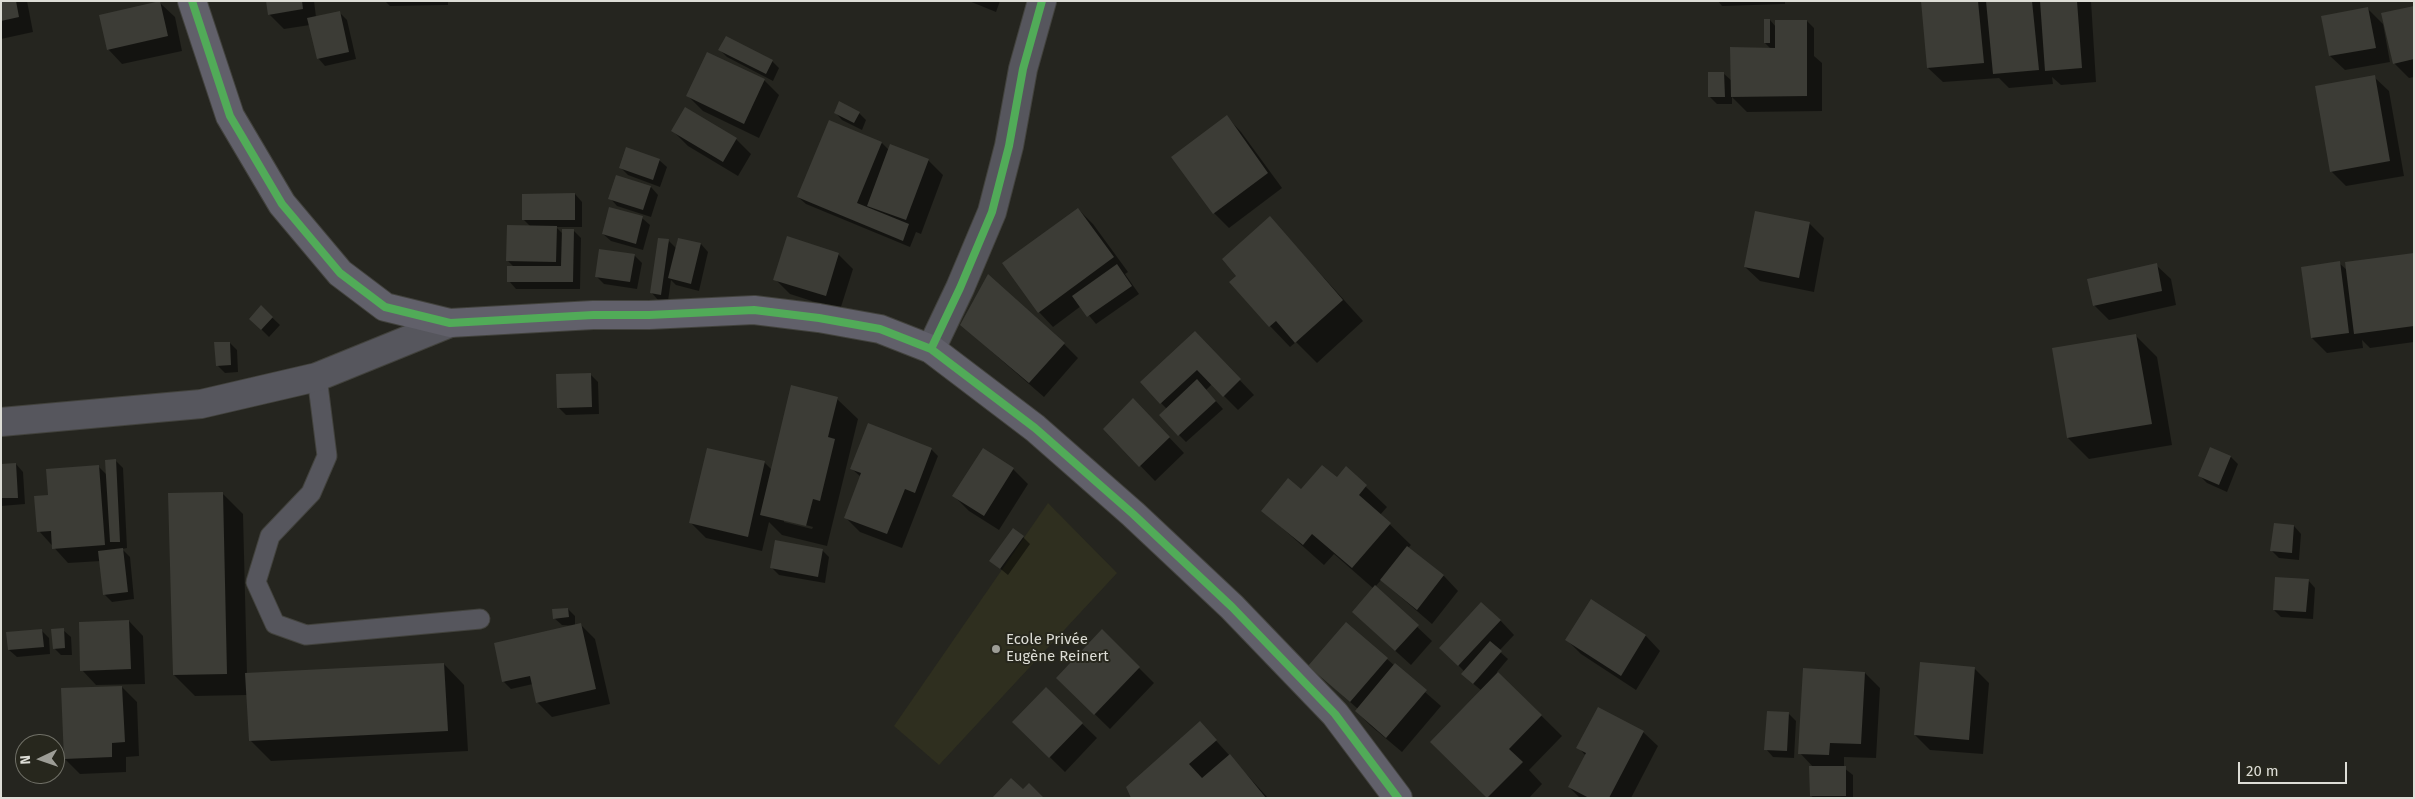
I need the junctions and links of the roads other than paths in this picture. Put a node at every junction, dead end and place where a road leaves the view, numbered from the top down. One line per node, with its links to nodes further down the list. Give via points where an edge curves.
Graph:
1 (192, 1): 3 (street, via 230,116 282,204 340,272 386,307)
2 (1042, 1): 4 (street, via 1023,69 1010,146 992,212)
3 (450, 323): 4 (street, via 754,310 880,330); 5 (street)
4 (931, 349): 8 (street, via 1035,428 1232,607 1335,714)
5 (317, 377): 6 (street, via 201,404); 7 (lane, via 327,456 311,493 270,536 256,582 275,624 306,635)
6 (1, 422)
7 (480, 619)
8 (1398, 798)

